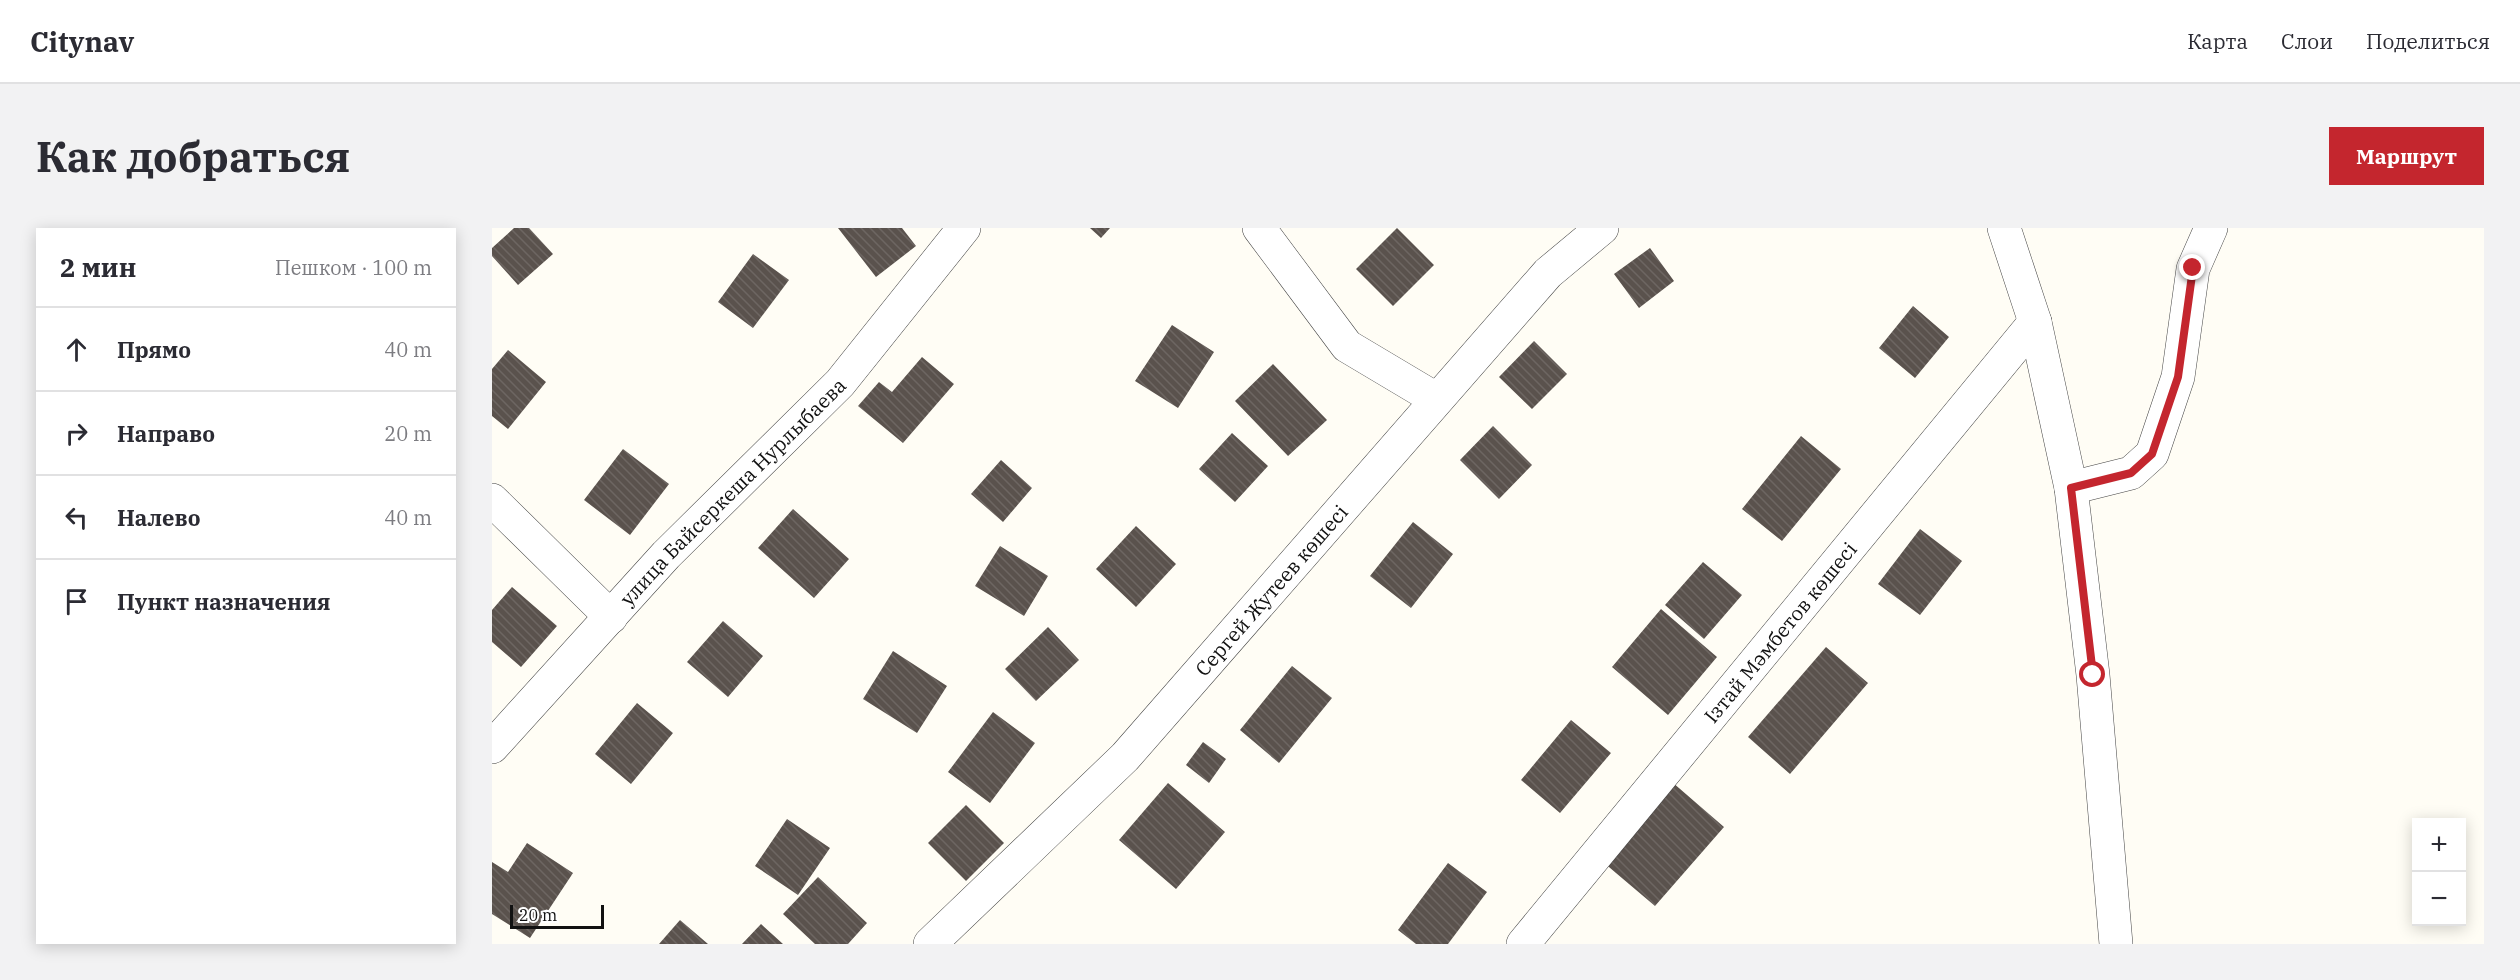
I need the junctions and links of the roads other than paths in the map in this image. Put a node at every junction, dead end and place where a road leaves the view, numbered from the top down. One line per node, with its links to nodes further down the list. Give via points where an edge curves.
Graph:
1 (964, 228): 10 (street, улица Байсеркеша Нурлыбаева, via 840,383 666,555)
2 (1259, 228): 7 (street, via 1347,346)
3 (1602, 228): 7 (street, Сергей Жутеев көшесі, via 1548,273)
4 (2004, 228): 6 (street)
5 (2211, 228): 8 (street, via 2193,268 2178,377 2152,454 2131,473)
6 (2035, 322): 8 (street); 13 (street, Ізтай Мәмбетов көшесі)
7 (1437, 399): 12 (street, Сергей Жутеев көшесі, via 1394,453 1125,757)
8 (2071, 488): 14 (street, via 2093,675)
9 (492, 500): 10 (street)
10 (611, 616): 11 (street, улица Байсеркеша Нурлыбаева)
11 (492, 747)
12 (930, 944)
13 (1523, 944)
14 (2116, 944)

